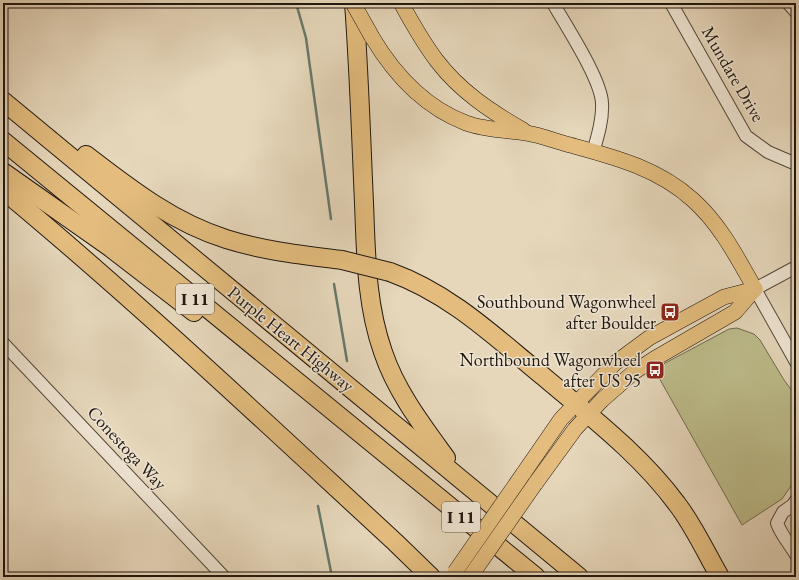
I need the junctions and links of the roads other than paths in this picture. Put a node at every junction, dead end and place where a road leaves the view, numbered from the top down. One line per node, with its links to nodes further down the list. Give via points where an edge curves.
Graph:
1 (354, 3): 9 (main road, bridge, via 386,59 414,90 446,114 467,124); 21 (highway, via 367,271 372,316 383,352 404,396)
2 (401, 3): 9 (main road, via 436,60 448,74 483,106)
3 (553, 3): 11 (street, via 599,86 602,116)
4 (671, 3): 12 (street, Mundare Drive, via 746,136 768,152)
5 (788, 3): 6 (street)
6 (796, 12)
7 (3, 91): 19 (highway, bridge, via 125,185 179,219 224,238 249,245 342,260 390,272 424,287 466,313)
8 (3, 101): 21 (highway, Purple Heart Highway / I 11)
9 (527, 133): 11 (main road)
10 (3, 141): 20 (highway, Purple Heart Highway / I 11)
11 (593, 152): 16 (main road, via 632,163 654,173 692,199 708,214 723,234)
12 (796, 164)
13 (3, 172): 20 (highway, via 111,248)
14 (3, 190): 26 (highway, via 158,322)
15 (796, 267): 16 (street)
16 (755, 289): 18 (street); 19 (main road, via 735,312 686,339); 19 (main road, via 724,297 649,338 615,363)
17 (3, 343): 25 (street, Conestoga Way)
18 (796, 362)
19 (582, 408): 24 (main road, bridge, via 561,419); 27 (main road, bridge, via 575,429); 30 (highway, via 655,478 678,504)
20 (387, 456): 28 (highway, Purple Heart Highway / I 11)
21 (462, 480): 29 (highway, Purple Heart Highway / I 11)
22 (796, 500): 23 (street, via 777,522 780,532)
23 (796, 555)
24 (453, 575)
25 (224, 577)
26 (431, 577)
27 (470, 577)
28 (536, 577)
29 (579, 577)
30 (720, 577)

